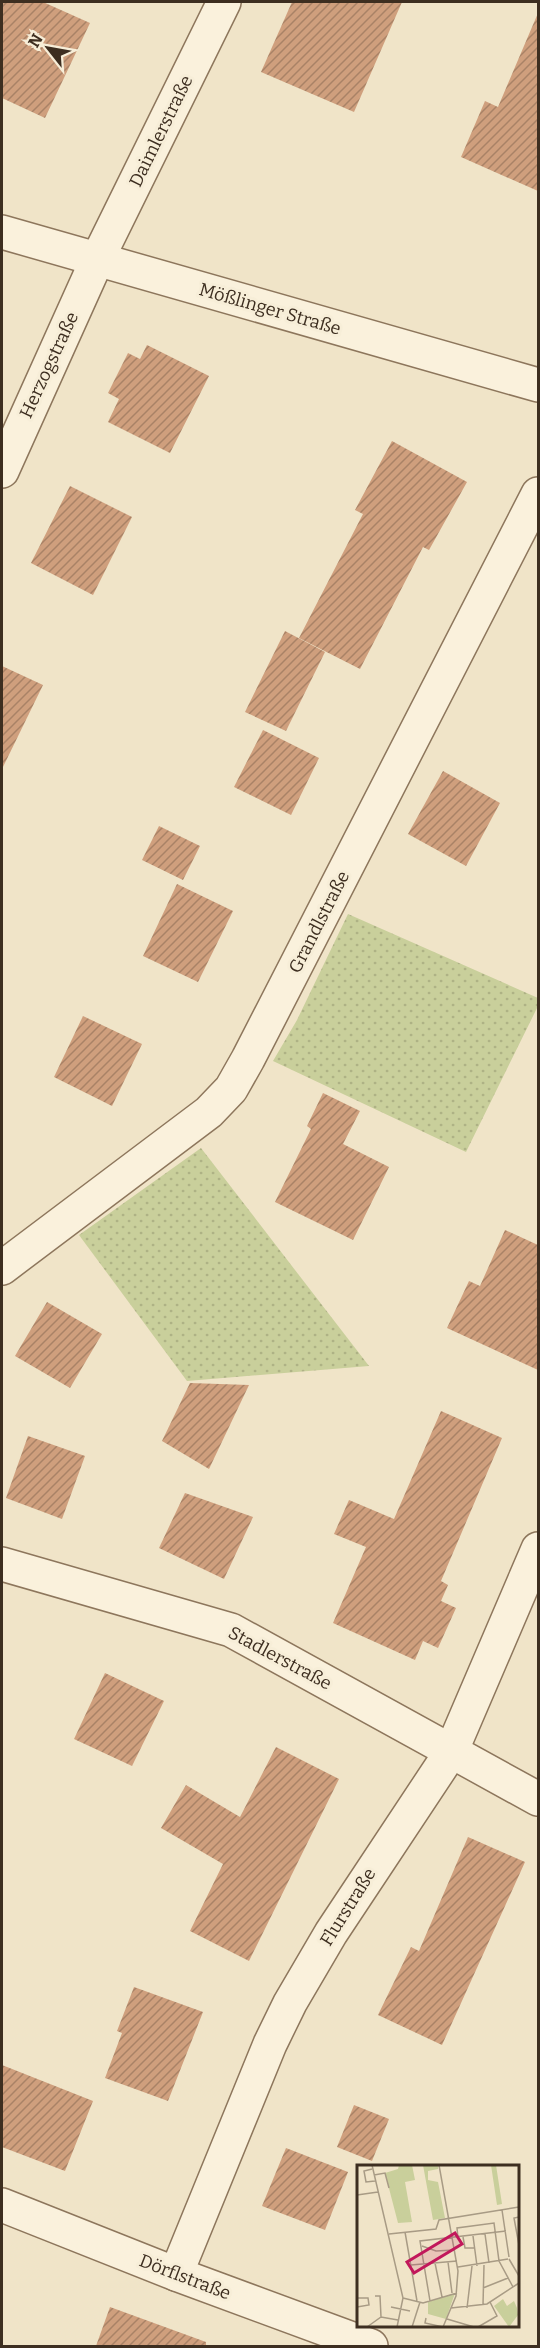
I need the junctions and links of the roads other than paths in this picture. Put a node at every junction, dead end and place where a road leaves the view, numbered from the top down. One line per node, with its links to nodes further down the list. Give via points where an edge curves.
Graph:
1 (213, 5): 3 (street, Daimlerstraße)
2 (2, 232): 3 (street, Mößlinger Straße)
3 (97, 260): 4 (street, Mößlinger Straße); 5 (street, Herzogstraße)
4 (538, 385)
5 (2, 471)
6 (538, 494): 7 (street, Grandlstraße, via 231,1089 209,1112)
7 (2, 1268)
8 (538, 1549): 10 (street, Flurstraße)
9 (2, 1564): 10 (street, Stadlerstraße, via 231,1630)
10 (451, 1752): 11 (street, Stadlerstraße); 13 (street, Flurstraße, via 331,1933 290,2003)
11 (538, 1798)
12 (2, 2205): 13 (street, Dörflstraße)
13 (176, 2274): 14 (street, Dörflstraße)
14 (371, 2346)

